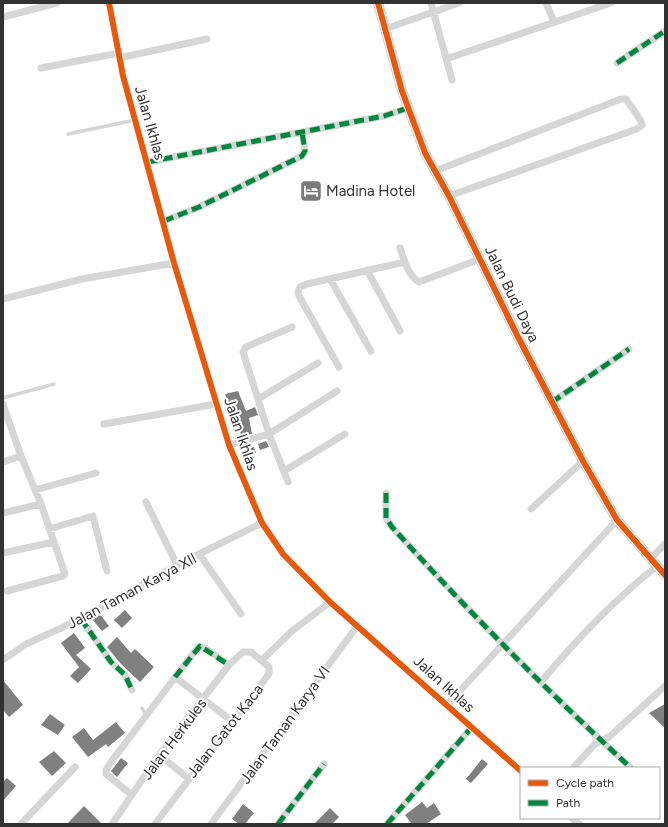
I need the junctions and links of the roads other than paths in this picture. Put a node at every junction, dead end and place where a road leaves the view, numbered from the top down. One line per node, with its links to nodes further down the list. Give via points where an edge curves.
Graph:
1 (57, 3): 10 (street)
2 (109, 3): 15 (street, Jalan Ikhlas)
3 (378, 3): 12 (street, Jalan Budi Daya)
4 (431, 3): 9 (street)
5 (459, 3): 9 (street)
6 (546, 3): 11 (street)
7 (611, 3): 8 (street)
8 (600, 5): 11 (street)
9 (433, 13): 12 (street); 16 (street)
10 (3, 17)
11 (554, 22): 16 (street)
12 (385, 29): 20 (street, Jalan Budi Daya)
13 (665, 32): 17 (street)
14 (207, 39): 15 (street)
15 (119, 55): 18 (street); 21 (street, Jalan Ikhlas)
16 (446, 59): 19 (street)
17 (617, 64)
18 (41, 68)
19 (452, 80)
20 (408, 108): 22 (street, via 384,116); 25 (street, Jalan Budi Daya)
21 (136, 120): 23 (lane); 24 (street, Jalan Ikhlas)
22 (302, 132): 24 (street); 27 (street, via 305,151 303,155 199,207)
23 (68, 134)
24 (148, 162): 27 (street, Jalan Ikhlas)
25 (435, 171): 26 (street, Jalan Budi Daya); 26 (street, via 621,99 626,99 641,121 642,125 637,129)
26 (450, 196): 29 (street, Jalan Budi Daya)
27 (164, 221): 31 (street, Jalan Ikhlas)
28 (400, 248): 30 (street)
29 (480, 259): 30 (street, via 419,282); 45 (street, Jalan Budi Daya)
30 (404, 262): 32 (street)
31 (174, 263): 34 (street, via 82,279); 47 (street, Jalan Ikhlas)
32 (367, 270): 33 (street); 36 (street)
33 (330, 279): 38 (street); 40 (street, via 302,286 298,292)
34 (3, 299)
35 (292, 327): 44 (street, via 244,350)
36 (400, 331)
37 (629, 349): 45 (street)
38 (371, 351)
39 (318, 363): 44 (street)
40 (339, 367)
41 (54, 384): 43 (lane)
42 (337, 391): 50 (street)
43 (3, 398)
44 (258, 399): 50 (street)
45 (552, 402): 54 (street, Jalan Budi Daya)
46 (3, 404): 48 (street)
47 (216, 404): 49 (street); 52 (street, Jalan Ikhlas)
48 (5, 417): 53 (street)
49 (104, 424)
50 (269, 434): 52 (street); 56 (street)
51 (345, 434): 56 (street)
52 (229, 445): 66 (street, Jalan Ikhlas)
53 (21, 456): 55 (street); 59 (street)
54 (583, 461): 63 (street); 65 (street, Jalan Budi Daya)
55 (3, 462)
56 (284, 471): 58 (street)
57 (96, 473): 59 (street)
58 (288, 482)
59 (35, 490): 62 (street)
60 (386, 493): 81 (street, via 386,518 392,527)
61 (146, 502): 73 (street)
62 (41, 504): 64 (street); 67 (street)
63 (531, 509)
64 (3, 513)
65 (617, 520): 72 (street, Jalan Budi Daya); 81 (street)
66 (262, 523): 71 (street, Jalan Taman Karya XII); 77 (street, Jalan Ikhlas, via 283,554)
67 (49, 528): 68 (street); 74 (street, via 93,516)
68 (54, 542): 70 (street); 76 (street, via 65,570 64,575)
69 (665, 544): 72 (street)
70 (3, 553)
71 (200, 555): 73 (street, Jalan Taman Karya XII); 78 (street)
72 (653, 562): 75 (street, Jalan Budi Daya); 86 (street)
73 (177, 566): 79 (street, Jalan Taman Karya XII)
74 (107, 571)
75 (665, 575)
76 (7, 591)
77 (330, 602): 80 (street, Jalan Ikhlas); 83 (street, via 292,631)
78 (241, 614)
79 (81, 619): 82 (street, Jalan Taman Karya XII, via 26,644); 88 (street, via 111,662 125,675)
80 (358, 625): 90 (street, Jalan Ikhlas); 107 (street, Jalan Taman Karya VI)
81 (502, 644): 86 (street); 90 (street)
82 (3, 660)
83 (262, 660): 84 (street, Jalan Herkules, via 251,652 243,652); 93 (street, Jalan Gatot Kaca, via 269,667 269,674)
84 (229, 665): 85 (street, via 200,646); 89 (street, Jalan Herkules)
85 (175, 677): 89 (street); 92 (street)
86 (541, 682): 95 (street)
87 (665, 686): 95 (street)
88 (132, 690)
89 (204, 699): 93 (street); 96 (street, Jalan Herkules)
90 (447, 705): 94 (street, Jalan Ikhlas)
91 (142, 708): 92 (lane)
92 (146, 715): 103 (street, via 105,772)
93 (233, 722): 102 (street, Jalan Gatot Kaca)
94 (472, 727): 101 (street, Jalan Ikhlas); 109 (street)
95 (602, 741): 99 (street, via 595,744); 100 (street)
96 (159, 756): 102 (street); 103 (street, Jalan Herkules)
97 (324, 764): 108 (street)
98 (75, 767): 104 (street)
99 (574, 767)
100 (631, 767)
101 (520, 770)
102 (188, 778): 106 (street, Jalan Gatot Kaca)
103 (132, 795): 105 (street, Jalan Herkules)
104 (21, 824)
105 (112, 824)
106 (155, 824)
107 (212, 824)
108 (278, 824)
109 (387, 824)

